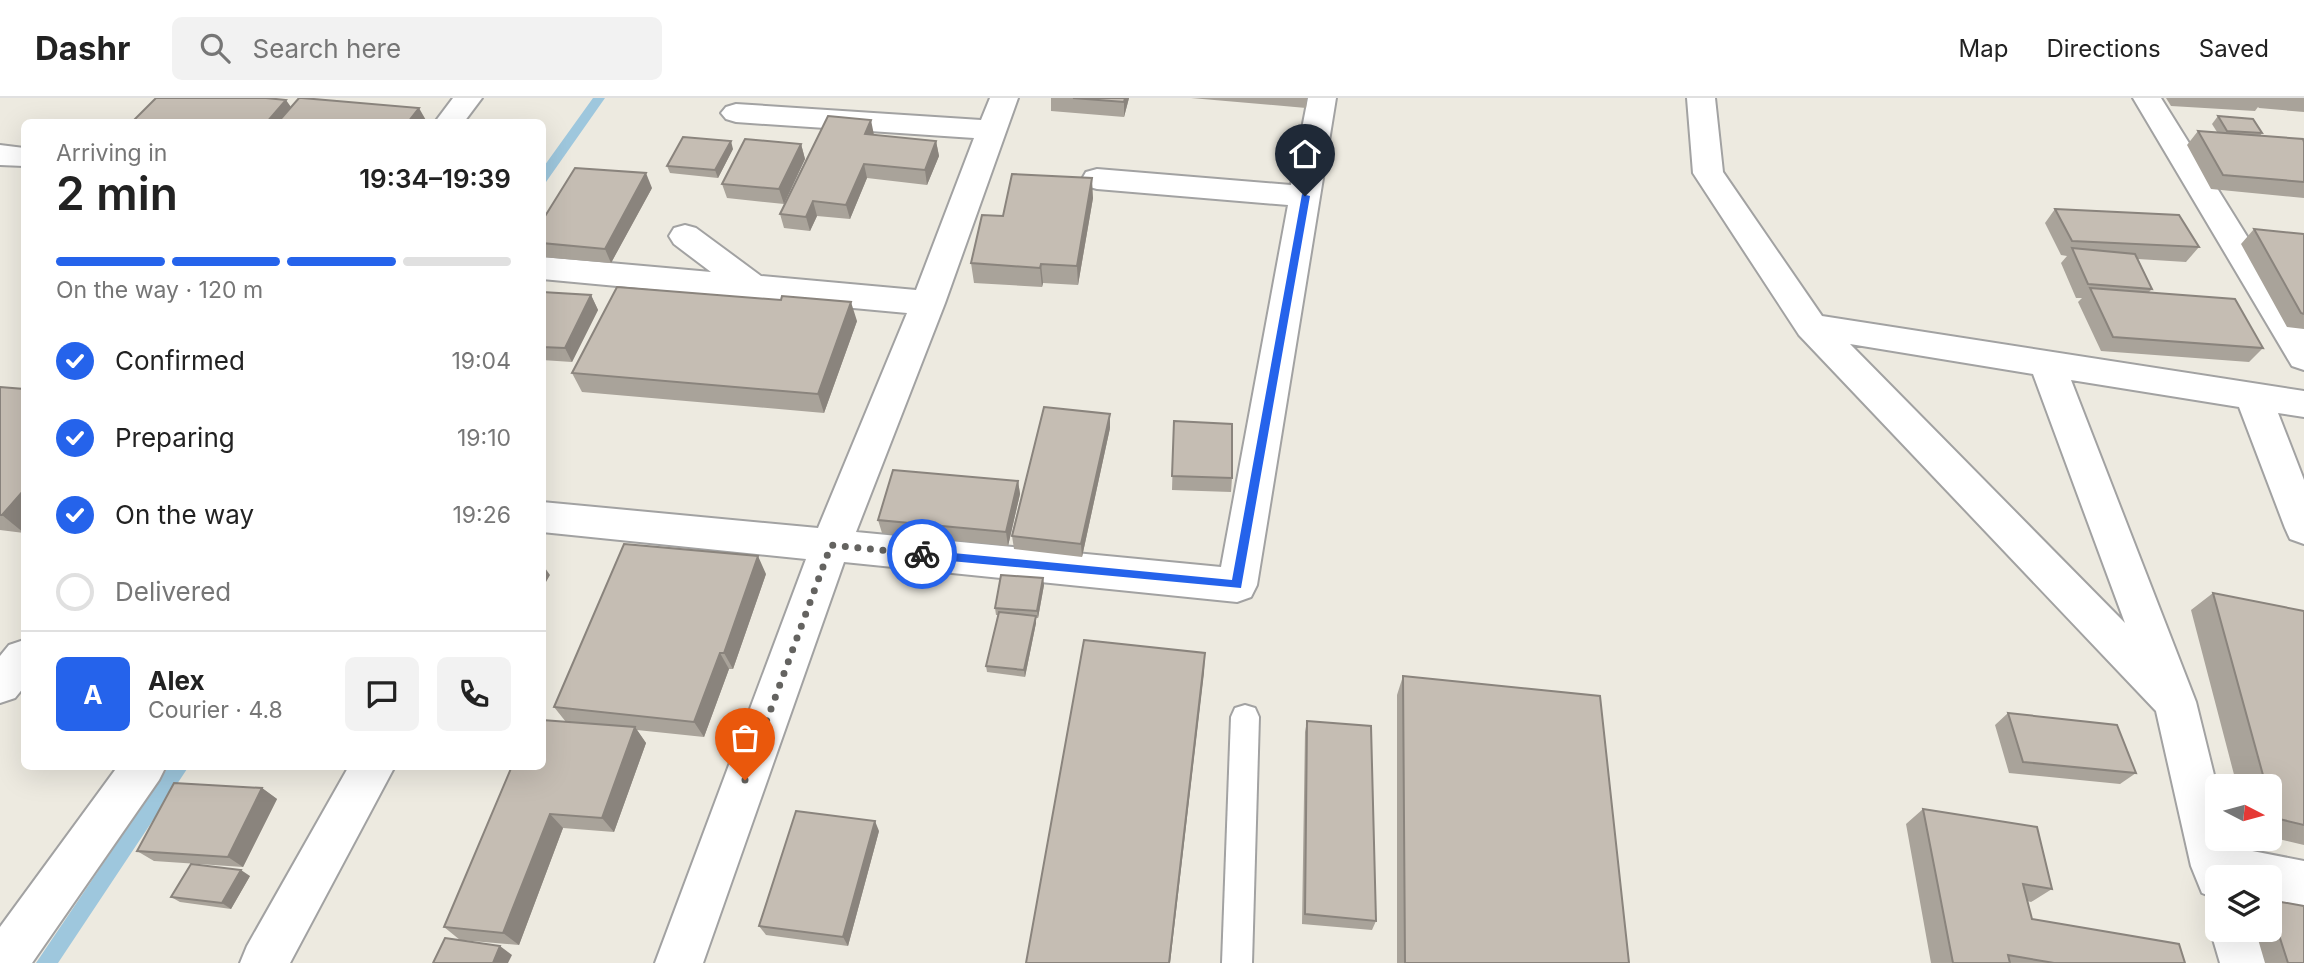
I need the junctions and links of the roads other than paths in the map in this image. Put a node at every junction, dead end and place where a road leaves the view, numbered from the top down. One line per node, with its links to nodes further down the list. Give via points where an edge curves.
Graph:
1 (467, 98): 7 (street)
2 (1322, 98): 11 (street)
3 (1701, 98): 16 (street, via 1708,173)
4 (2147, 98): 17 (street)
5 (736, 113): 6 (street)
6 (998, 114): 15 (street)
7 (451, 119)
8 (0, 155): 9 (street)
9 (21, 157)
10 (1097, 178): 11 (street)
11 (1305, 196): 23 (street, via 1237,585)
12 (685, 236): 14 (street)
13 (546, 268): 14 (street)
14 (754, 288): 15 (street)
15 (928, 303): 23 (street)
16 (1811, 326): 18 (street); 28 (street)
17 (2304, 358)
18 (2047, 364): 19 (street); 28 (street)
19 (2253, 396): 20 (street); 22 (street)
20 (2304, 404)
21 (546, 517): 23 (street)
22 (2304, 528)
23 (831, 545): 38 (street)
24 (0, 641): 25 (street)
25 (21, 644)
26 (21, 661): 27 (street)
27 (0, 685)
28 (2175, 702): 32 (street)
29 (1245, 717): 39 (lane)
30 (141, 770): 36 (street)
31 (371, 770): 37 (street)
32 (2215, 865)
33 (2282, 881): 34 (street)
34 (2304, 884)
35 (2238, 942): 40 (street)
36 (3, 963)
37 (264, 963)
38 (679, 963)
39 (1237, 963)
40 (2244, 963)

